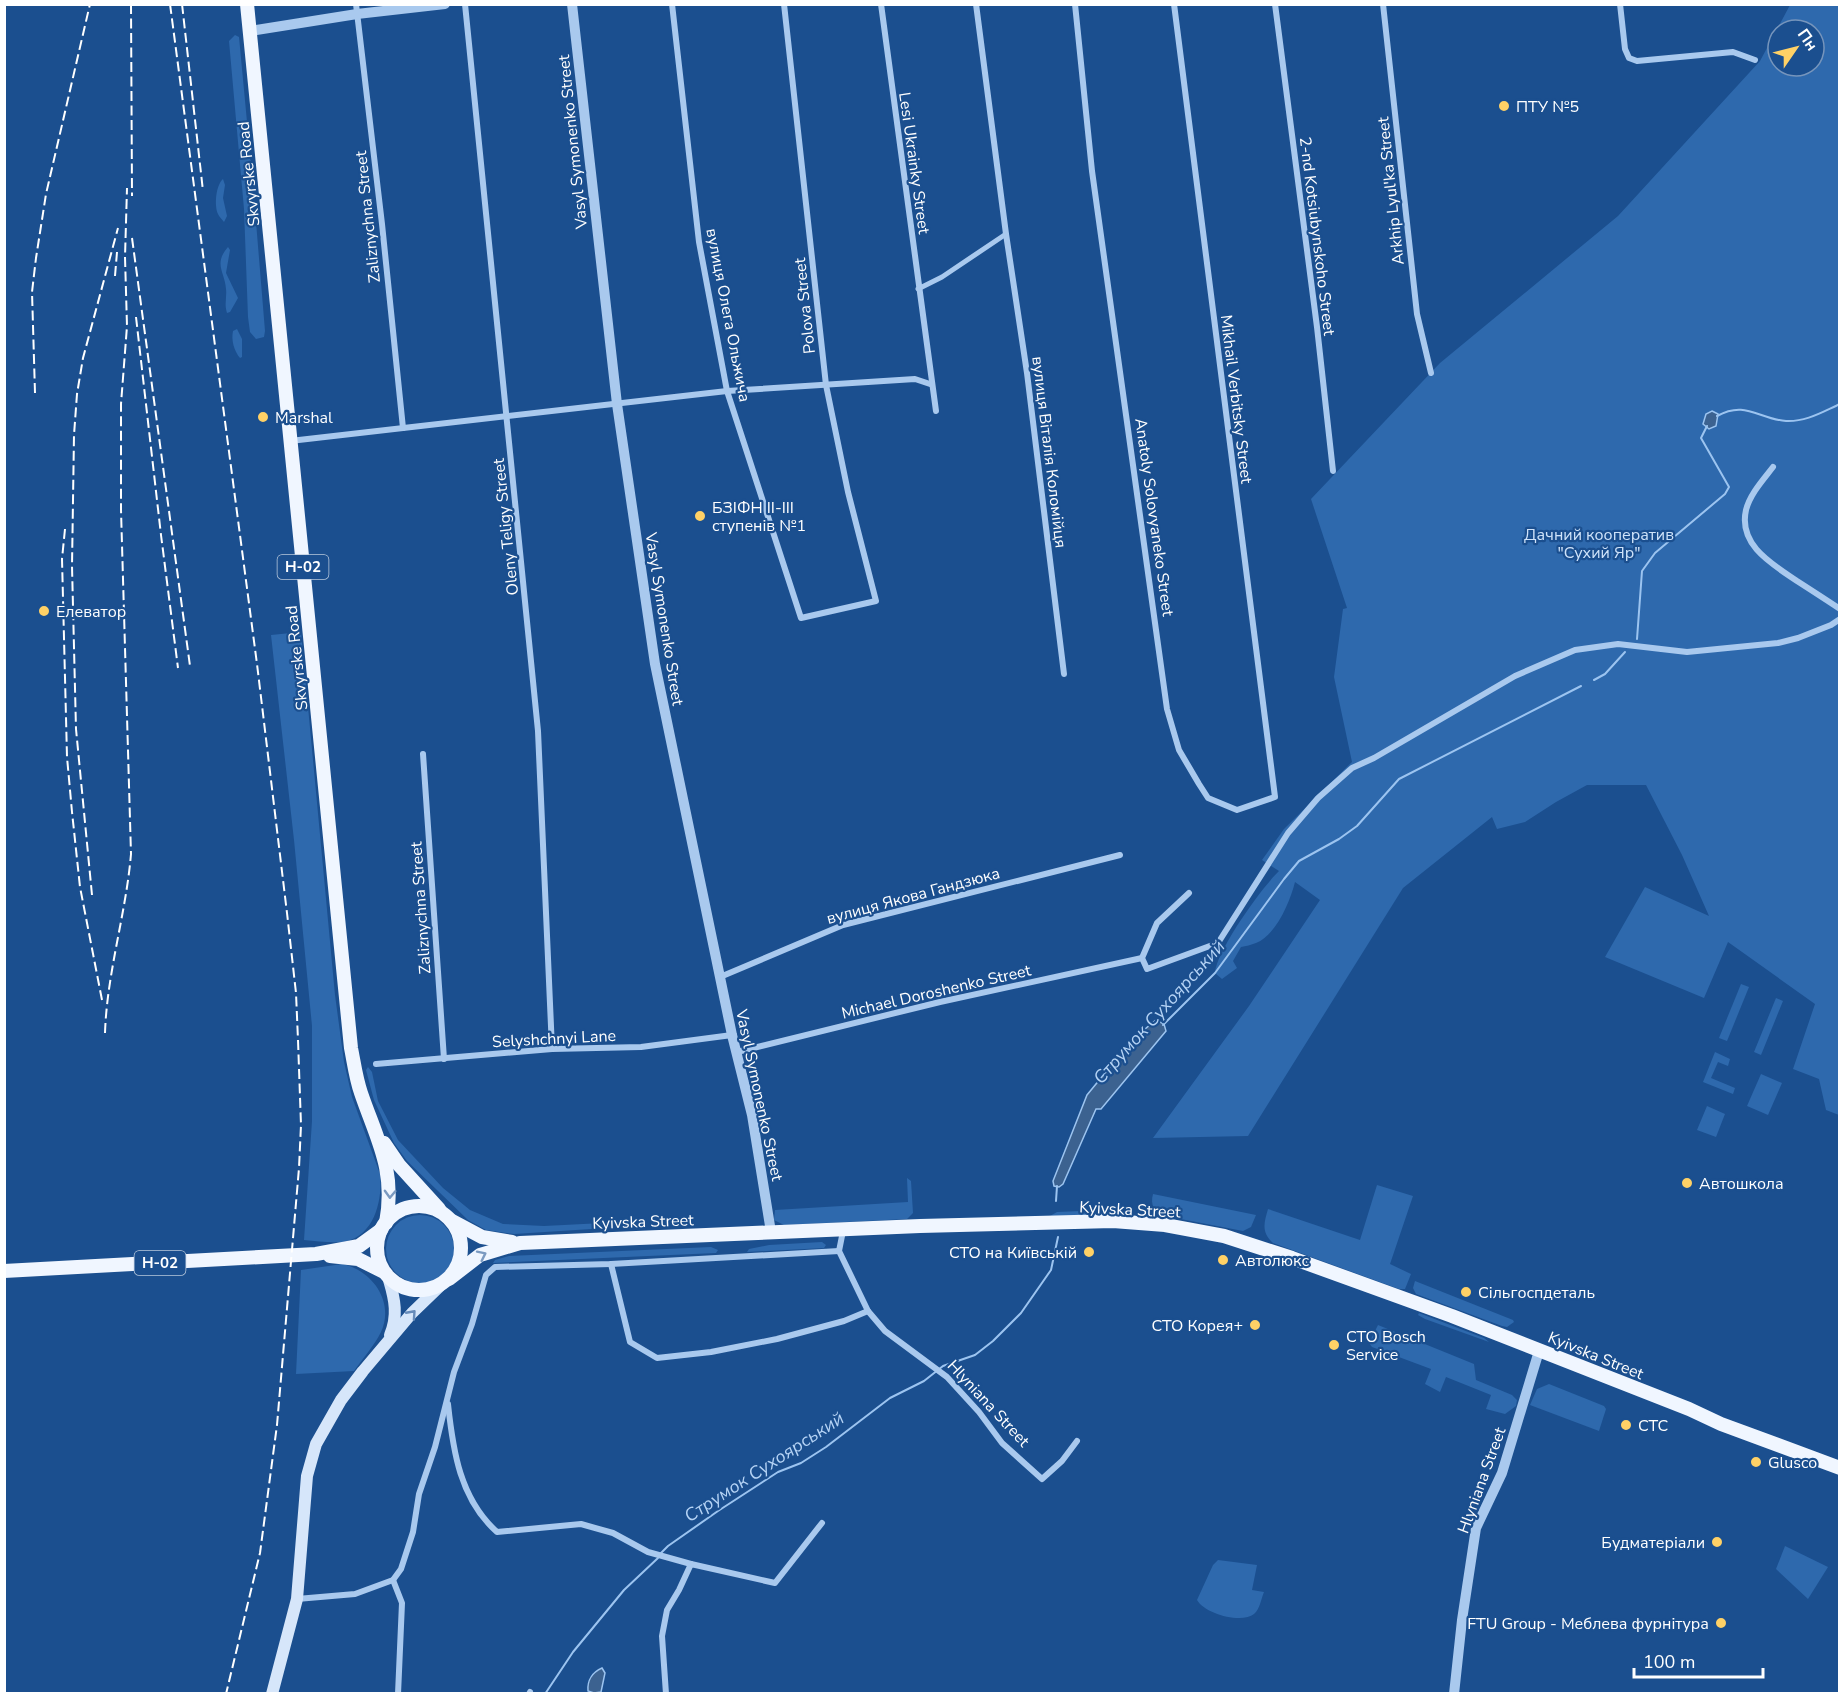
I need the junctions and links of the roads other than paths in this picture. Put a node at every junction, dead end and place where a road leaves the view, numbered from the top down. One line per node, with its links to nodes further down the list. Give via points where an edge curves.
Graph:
1 (247, 4): 15 (main road, Skvyrske Road / Н-02)
2 (446, 4): 14 (street)
3 (465, 4): 25 (street, Oleny Teligy Street)
4 (572, 4): 23 (street, Vasyl Symonenko Street)
5 (672, 4): 22 (street, вулиця Олега Ольжича, via 699,242)
6 (784, 4): 21 (street, Polova Street)
7 (881, 4): 18 (street, Lesi Ukrainky Street)
8 (976, 4): 17 (street, вулиця Віталія Коломійця)
9 (1075, 4): 35 (street, Anatoly Solovyaneko Street, via 1091,160 1167,709 1179,750 1208,798 1237,810)
10 (1174, 4): 35 (street, Mikhail Verbitsky Street)
11 (1275, 4): 29 (street, 2-nd Kotsiubynskoho Street)
12 (1383, 4): 19 (street, Arkhip Lyul'ka Street, via 1417,314)
13 (1620, 4): 16 (street, via 1629,58 1637,61 1733,52)
14 (356, 9): 15 (street); 26 (street, Zaliznychna Street)
15 (250, 31): 27 (main road, Skvyrske Road / Н-02)
16 (1755, 60)
17 (1006, 234): 18 (street); 33 (street, вулиця Віталія Коломійця)
18 (918, 289): 20 (street, Lesi Ukrainky Street)
19 (1431, 373)
20 (930, 384): 21 (street, via 915,379); 24 (street, Lesi Ukrainky Street)
21 (826, 385): 22 (street); 30 (street, Polova Street)
22 (727, 391): 23 (street); 30 (street, вулиця Олега Ольжича, via 801,618)
23 (617, 404): 25 (street); 39 (street, Vasyl Symonenko Street, via 655,664)
24 (936, 411)
25 (508, 417): 26 (street); 41 (street, Oleny Teligy Street, via 538,731)
26 (403, 428): 27 (street)
27 (290, 441): 45 (main road, Skvyrske Road / Н-02, via 351,1048 360,1092)
28 (1773, 467): 31 (street, via 1746,509 1748,537 1766,561)
29 (1333, 471)
30 (876, 601)
31 (1839, 609)
32 (1839, 619): 38 (street, via 1778,643 1687,652 1618,644 1575,650 1515,676 1352,768 1318,798 1288,833 1218,943 1147,969)
33 (1064, 674)
34 (423, 754): 43 (street, Zaliznychna Street)
35 (1275, 797)
36 (1120, 855): 39 (street, вулиця Якова Гандзюка, via 843,925)
37 (1189, 893): 38 (street, via 1156,923)
38 (1142, 958): 42 (street, Michael Doroshenko Street)
39 (720, 977): 40 (street, Vasyl Symonenko Street)
40 (732, 1035): 41 (street, Selyshchnyi Lane, via 641,1047); 42 (street, Vasyl Symonenko Street)
41 (552, 1049): 43 (street, Selyshchnyi Lane)
42 (737, 1052): 49 (street, Vasyl Symonenko Street, via 752,1115)
43 (444, 1059): 44 (street, Selyshchnyi Lane)
44 (376, 1064)
45 (374, 1126): 46 (main road, Skvyrske Road / Н-02, via 399,1165); 47 (main road, Skvyrske Road / Н-02, one-way to 47, via 390,1184)
46 (446, 1215): 47 (main road, via 432,1207 407,1208); 50 (main road, Kyivska Street, via 482,1237); 56 (main road, Н-02, via 457,1230 462,1250 460,1261)
47 (384, 1226): 52 (main road, Н-02, via 359,1246); 55 (main road, via 378,1250)
48 (843, 1228): 49 (main road, Kyivska Street); 51 (street); 59 (main road, Kyivska Street, via 1113,1221 1194,1230 1292,1258)
49 (771, 1232): 50 (main road, Kyivska Street)
50 (520, 1243): 56 (main road, Kyivska Street, one-way to 50, via 480,1255)
51 (839, 1251): 53 (street); 57 (street, Hlyniana Street)
52 (316, 1254): 54 (main road, Н-02); 55 (main road, Н-02, via 358,1259)
53 (611, 1264): 57 (street, via 630,1342 657,1358 777,1339); 60 (street, via 495,1267 486,1275)
54 (4, 1271)
55 (386, 1276): 56 (main road, Н-02, via 414,1290 426,1290); 58 (main road, via 396,1308)
56 (444, 1282): 58 (main road, one-way to 56)
57 (868, 1311): 61 (street, Hlyniana Street, via 885,1331 943,1373 1002,1443 1042,1479)
58 (387, 1343): 66 (main road, via 341,1400 316,1444 307,1476)
59 (1539, 1350): 62 (main road, Kyivska Street); 70 (street, Hlyniana Street, via 1507,1460 1476,1528)
60 (448, 1398): 64 (street, via 458,1470 472,1502 497,1532 581,1524); 65 (street, via 401,1569)
61 (1077, 1441)
62 (1839, 1468)
63 (822, 1523): 64 (street, via 775,1583)
64 (691, 1564): 69 (street, via 667,1610 662,1636)
65 (393, 1580): 66 (street, via 355,1594); 68 (street, via 402,1603)
66 (297, 1599): 67 (main road)
67 (272, 1694)
68 (398, 1694)
69 (666, 1694)
70 (1454, 1694)

